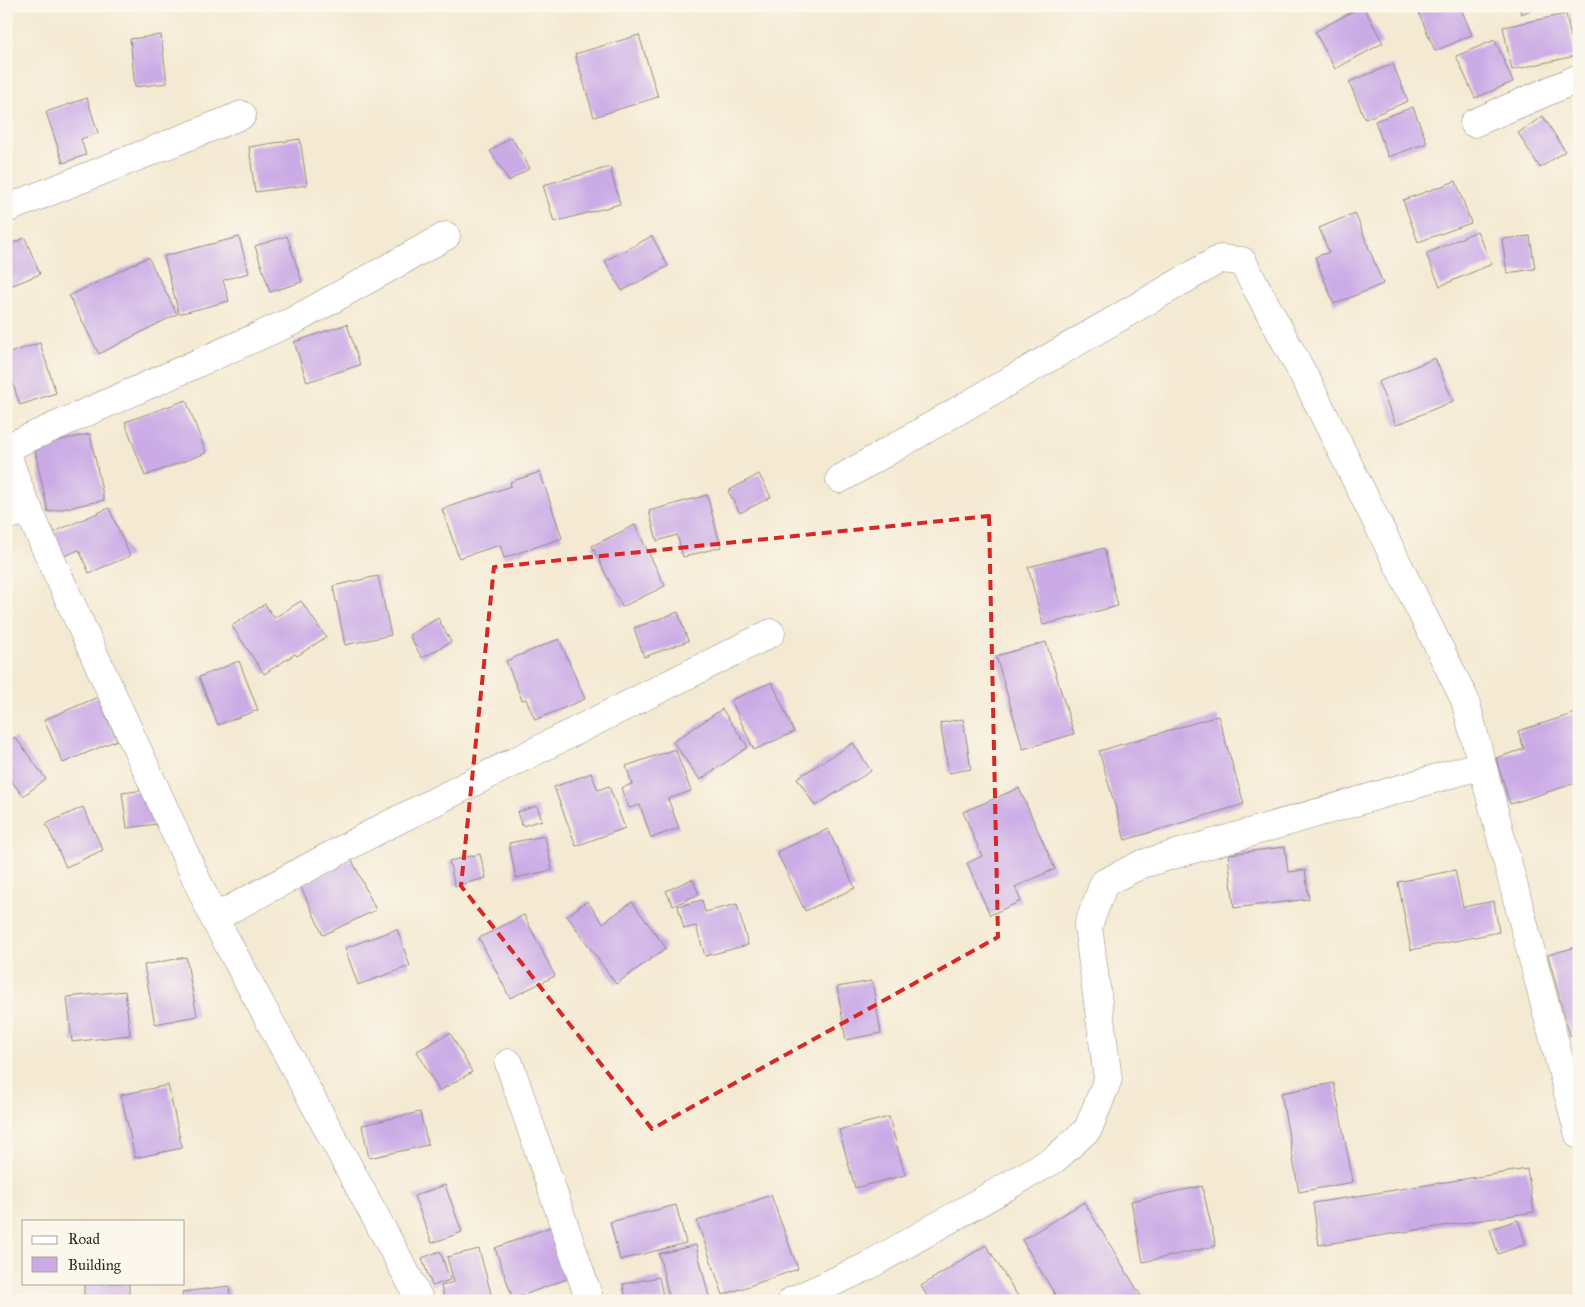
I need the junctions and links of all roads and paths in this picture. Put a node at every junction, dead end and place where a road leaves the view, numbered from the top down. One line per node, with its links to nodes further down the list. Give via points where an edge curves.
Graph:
1 (1579, 78): 3 (street)
2 (242, 115): 4 (street)
3 (1474, 123)
4 (6, 209)
5 (446, 236): 6 (street, via 293,321)
6 (6, 450): 8 (street)
7 (840, 479): 10 (street, via 1220,259 1242,261 1309,385 1465,700)
8 (17, 513): 11 (street)
9 (771, 633): 11 (street, via 382,828)
10 (1482, 765): 13 (street); 16 (street, via 1142,864 1104,883 1088,926 1108,1079 1088,1129 1055,1159 866,1267)
11 (214, 918): 14 (street)
12 (509, 1063): 15 (street)
13 (1579, 1135)
14 (420, 1301)
15 (590, 1301)
16 (792, 1301)

